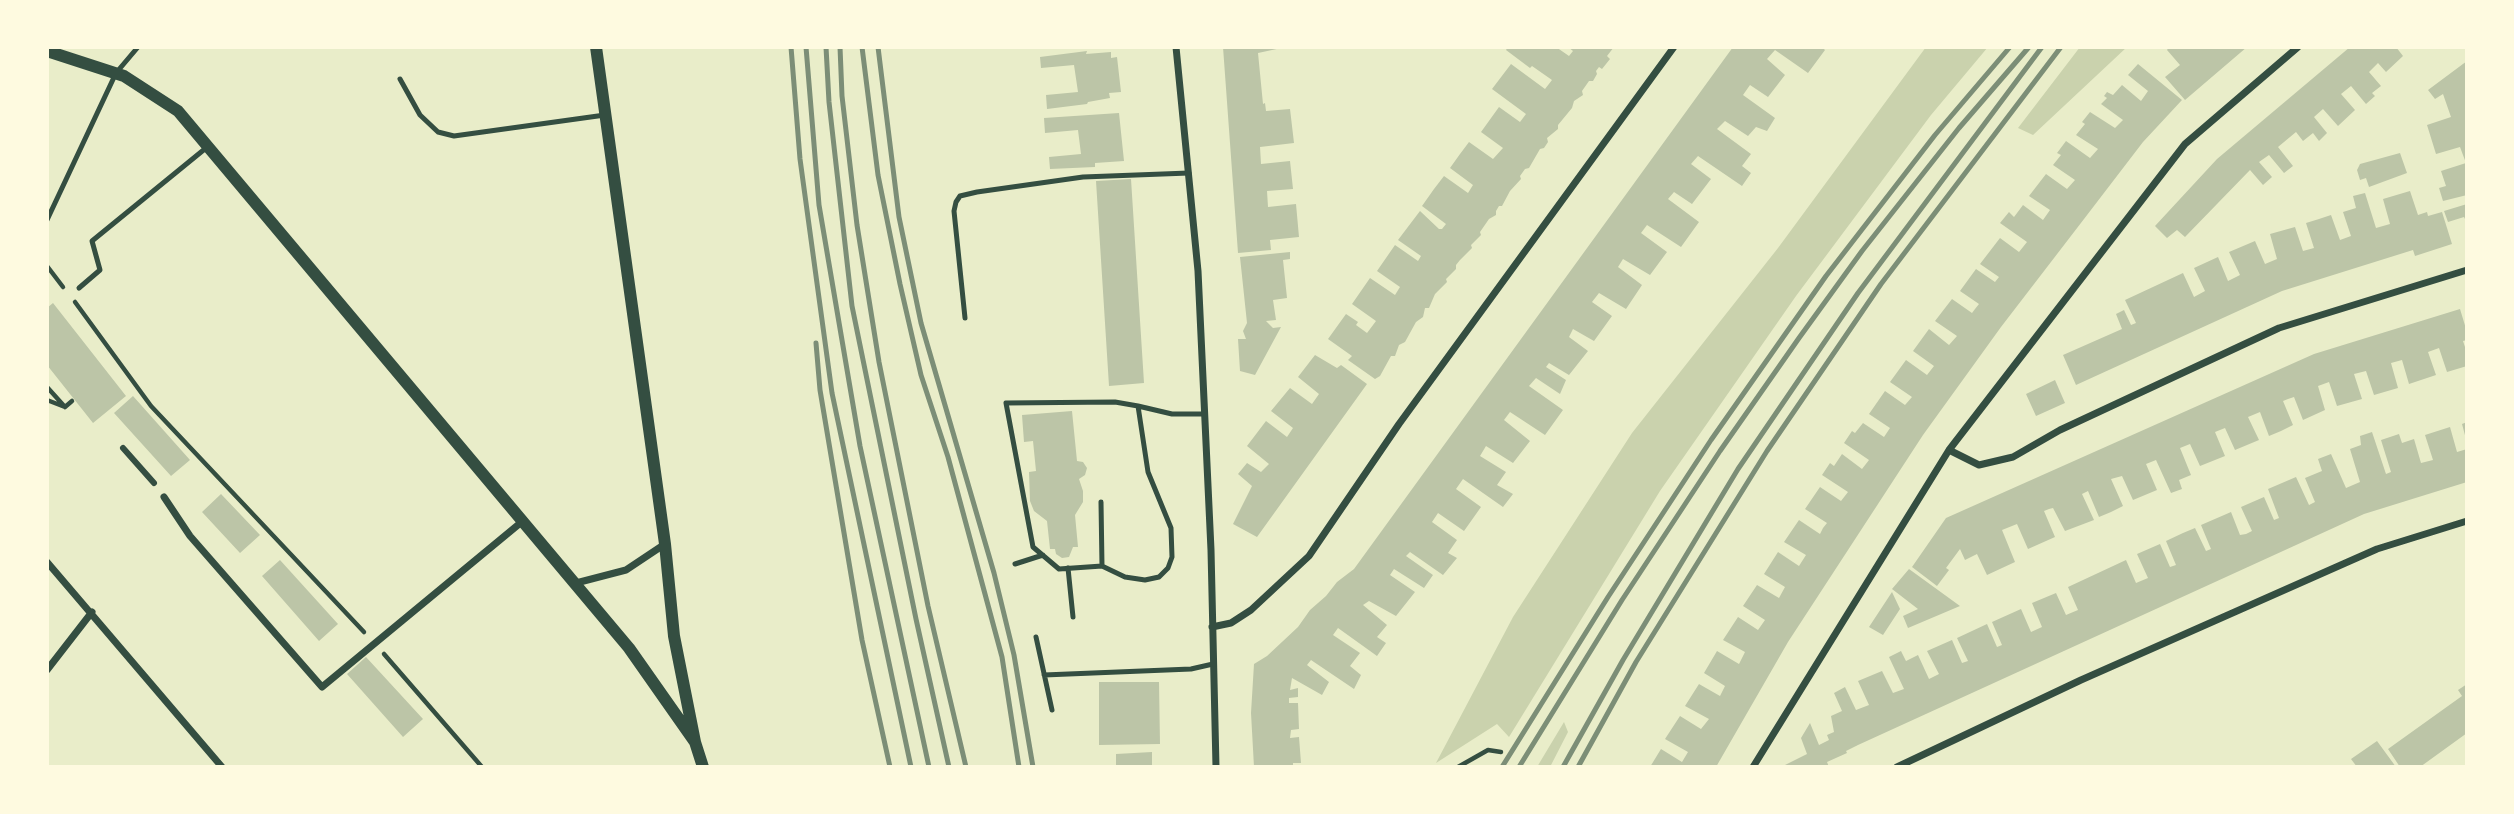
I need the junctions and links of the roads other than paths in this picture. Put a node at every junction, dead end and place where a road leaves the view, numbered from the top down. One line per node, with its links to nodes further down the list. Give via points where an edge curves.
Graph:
1 (138, 47): 7 (lane)
2 (596, 47): 9 (street)
3 (1176, 47): 11 (street)
4 (1674, 47): 34 (street, via 1399,424 1309,556 1251,610 1231,623)
5 (2298, 47): 19 (street, via 2185,144)
6 (47, 51): 7 (street)
7 (116, 73): 10 (street, via 178,111); 12 (lane)
8 (400, 79): 9 (lane, via 420,114 438,132 454,136)
9 (605, 115): 25 (street)
10 (209, 146): 14 (lane, via 92,241 100,270); 23 (street)
11 (1189, 173): 15 (lane, via 1083,177 960,196 954,211); 17 (street)
12 (47, 220)
13 (2467, 270): 19 (street, via 2279,328 2060,430 2013,457 1979,465)
14 (79, 288)
15 (965, 318)
16 (1138, 406): 17 (lane, via 1172,414); 26 (lane, via 1087,401 1006,403 1033,547); 29 (lane, via 1148,472 1171,527 1172,556 1164,573 1152,579 1125,577)
17 (1205, 414): 34 (street)
18 (123, 448): 20 (street)
19 (1949, 450): 44 (street)
20 (154, 483)
21 (164, 497): 23 (street, via 190,536 323,687)
22 (1101, 502): 29 (lane)
23 (524, 520): 31 (street)
24 (2467, 520): 45 (street, via 2377,549)
25 (665, 544): 31 (street, via 626,570); 40 (street, via 674,636)
26 (1043, 555): 28 (lane); 30 (lane, via 1059,569)
27 (47, 562): 32 (street)
28 (1015, 564)
29 (1102, 566): 30 (lane)
30 (1068, 568): 33 (lane)
31 (576, 583): 40 (street)
32 (92, 612): 37 (street); 41 (street)
33 (1073, 617)
34 (1212, 627): 36 (street)
35 (1036, 637): 38 (lane)
36 (1213, 664): 38 (lane, via 1191,669); 43 (street)
37 (47, 670)
38 (1044, 675): 39 (lane)
39 (1052, 709)
40 (695, 742): 42 (street)
41 (222, 767)
42 (703, 767)
43 (1216, 767)
44 (1753, 767)
45 (1897, 767)

